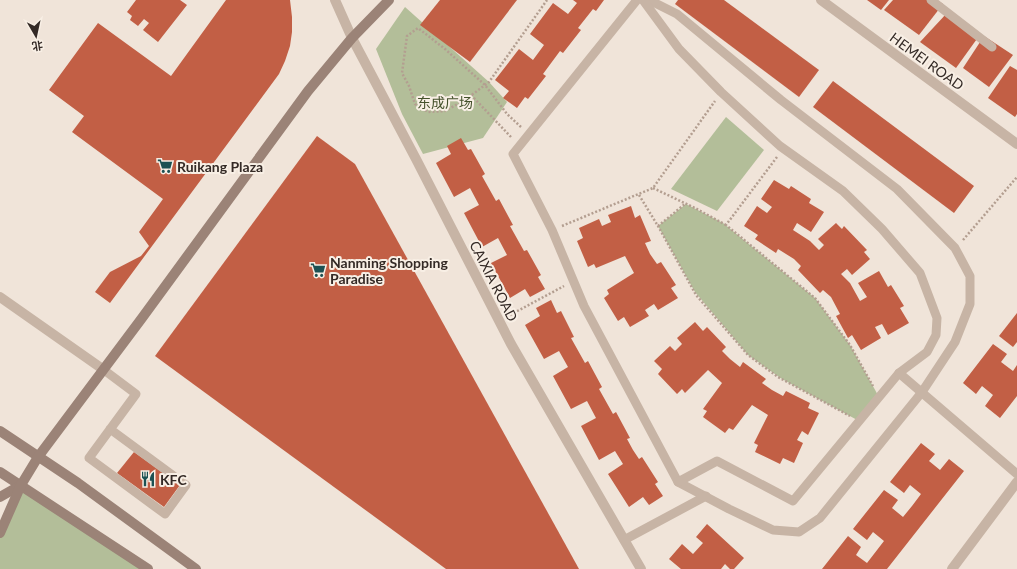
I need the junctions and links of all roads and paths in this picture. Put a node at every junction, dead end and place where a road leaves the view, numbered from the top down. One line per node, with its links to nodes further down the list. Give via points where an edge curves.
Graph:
1 (335, 0): 9 (street, CAIXIA ROAD)
2 (389, 0): 9 (street)
3 (548, 0): 11 (path)
4 (637, 0): 14 (lane)
5 (643, 0): 12 (lane, via 679,49)
6 (649, 0): 25 (lane, via 677,14 781,100 897,189)
7 (821, 0): 15 (street, HEMEI ROAD)
8 (931, 0): 10 (lane)
9 (352, 38): 28 (street, CAIXIA ROAD); 29 (street, via 308,91)
10 (992, 47)
11 (485, 85): 13 (path); 13 (path, via 418,28 407,36 402,73 415,104 428,112 445,111); 14 (path, via 507,114)
12 (721, 92): 17 (lane); 19 (path)
13 (471, 96): 16 (path)
14 (528, 134): 16 (lane)
15 (1017, 144)
16 (519, 146): 24 (lane, via 513,154)
17 (784, 148): 22 (path); 30 (lane, via 843,192 882,229 920,273 937,318 936,335 926,352)
18 (1017, 177): 25 (path)
19 (653, 188): 20 (path); 21 (path)
20 (639, 195): 23 (path); 24 (path)
21 (686, 204): 22 (path); 23 (path)
22 (726, 225): 32 (path, via 815,298 850,345)
23 (658, 226): 33 (path, via 696,294 748,354 778,377)
24 (552, 230): 26 (lane)
25 (955, 248): 31 (lane, via 970,276 970,304 955,342)
26 (574, 281): 28 (path); 39 (lane, via 584,306)
27 (0, 297): 29 (street)
28 (499, 321): 45 (street, CAIXIA ROAD)
29 (104, 370): 34 (lane, via 136,394); 36 (street)
30 (899, 373): 31 (lane); 32 (lane)
31 (922, 392): 38 (lane); 42 (lane, via 820,518 799,532 773,530)
32 (879, 397): 33 (lane)
33 (859, 421): 39 (lane, via 793,501 717,461)
34 (110, 429): 34 (lane, via 186,485 165,514 89,458)
35 (0, 431): 36 (street)
36 (38, 457): 41 (street); 47 (street)
37 (0, 472): 41 (street)
38 (1017, 474)
39 (678, 482): 42 (lane)
40 (1017, 482): 49 (street)
41 (21, 485): 43 (street); 44 (street); 46 (street)
42 (706, 496): 45 (lane)
43 (0, 497)
44 (0, 534)
45 (624, 540): 48 (street, CAIXIA ROAD)
46 (148, 569)
47 (196, 569)
48 (641, 569)
49 (952, 569)

